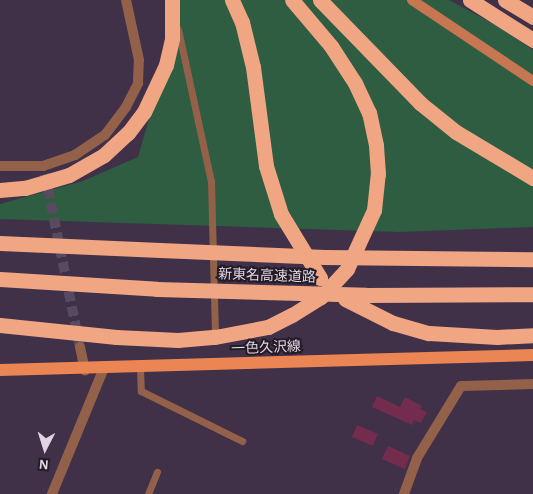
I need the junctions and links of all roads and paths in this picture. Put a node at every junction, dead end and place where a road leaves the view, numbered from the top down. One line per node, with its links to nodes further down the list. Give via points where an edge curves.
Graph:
1 (126, 0): 12 (street, via 140,60 138,83 126,107 105,135 44,170)
2 (232, 0): 17 (highway, via 242,22 253,67 266,166 281,214)
3 (292, 0): 23 (highway, via 331,46 355,82 369,113 378,174 374,210 347,269 321,297 268,327)
4 (320, 0): 13 (highway, via 420,103 456,132)
5 (412, 0): 11 (street)
6 (470, 0): 10 (highway)
7 (505, 0): 9 (highway)
8 (173, 5): 14 (highway, via 166,65 144,112 128,133 104,155 69,175 25,188); 23 (lane, via 210,181)
9 (533, 18)
10 (533, 40)
11 (533, 81)
12 (0, 166)
13 (533, 178)
14 (0, 190)
15 (0, 243): 16 (highway, 新東名高速道路, bridge, via 325,257)
16 (533, 259)
17 (320, 278)
18 (0, 279): 19 (highway, 新東名高速道路, bridge, via 157,289 366,295)
19 (533, 294)
20 (345, 299): 22 (highway, via 393,323 429,333 497,337)
21 (0, 325): 23 (highway, via 116,337)
22 (533, 335)
23 (215, 338)
24 (80, 347): 28 (street)
25 (533, 355): 26 (main road, 一色久沢線)
26 (140, 368): 29 (main road, 一色久沢線); 31 (lane, via 141,391)
27 (0, 370): 28 (main road, 一色久沢線)
28 (85, 370): 29 (main road, 一色久沢線)
29 (103, 370): 33 (street)
30 (533, 384): 35 (street, via 461,386 417,458)
31 (242, 441)
32 (157, 472): 34 (lane)
33 (52, 494)
34 (148, 494)
35 (404, 494)

